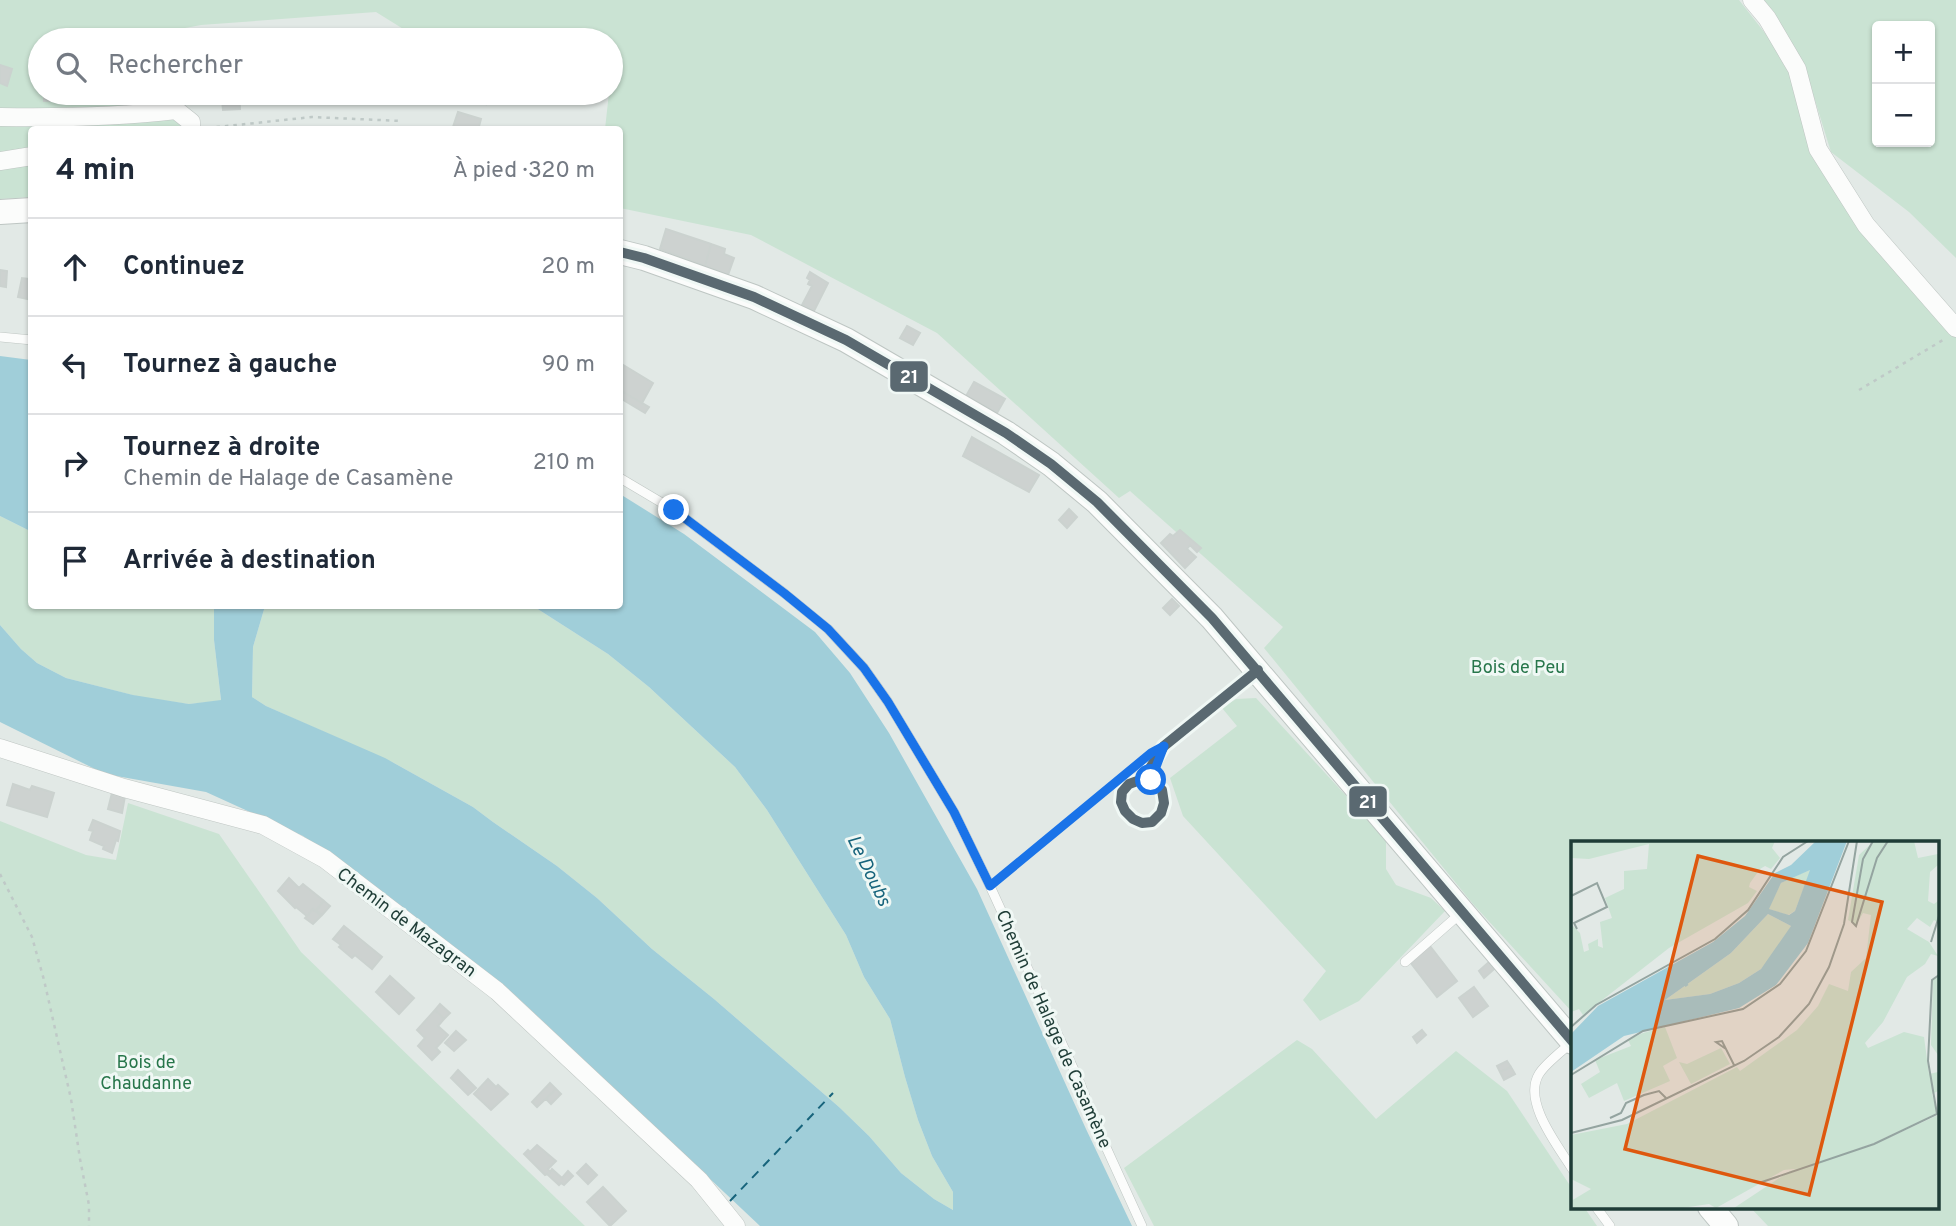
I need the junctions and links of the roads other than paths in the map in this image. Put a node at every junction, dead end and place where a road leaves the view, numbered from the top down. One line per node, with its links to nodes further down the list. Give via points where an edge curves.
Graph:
1 (1752, 0): 9 (street, via 1797,69 1818,149 1866,225)
2 (0, 117): 3 (street, via 82,118 176,110)
3 (191, 126)
4 (28, 157): 5 (street)
5 (0, 161)
6 (28, 210): 7 (main road)
7 (0, 212)
8 (623, 253): 13 (main road, via 754,297 846,340 1006,433 1097,502 1195,599)
9 (1951, 333)
10 (0, 337): 11 (lane)
11 (28, 340)
12 (623, 480): 24 (lane, Chemin de Halage de Casamène, via 674,510 828,629 888,702 954,812 990,886)
13 (1258, 670): 15 (lane, via 1164,746); 16 (main road, via 1429,882)
14 (0, 748): 23 (street, Chemin de Mazagran, via 124,789 263,825 325,859 497,991 699,1180)
15 (1147, 779): 15 (lane, via 1130,783 1122,794 1122,808 1137,822 1151,821 1164,804 1162,790)
16 (1462, 911): 17 (lane); 18 (main road)
17 (1405, 962)
18 (1571, 1040)
19 (1571, 1044): 20 (lane, via 1539,1073 1534,1086 1541,1118)
20 (1571, 1167)
21 (1597, 1208): 25 (lane)
22 (1711, 1208): 26 (main road)
23 (736, 1226)
24 (1142, 1226)
25 (1609, 1226)
26 (1726, 1226)

